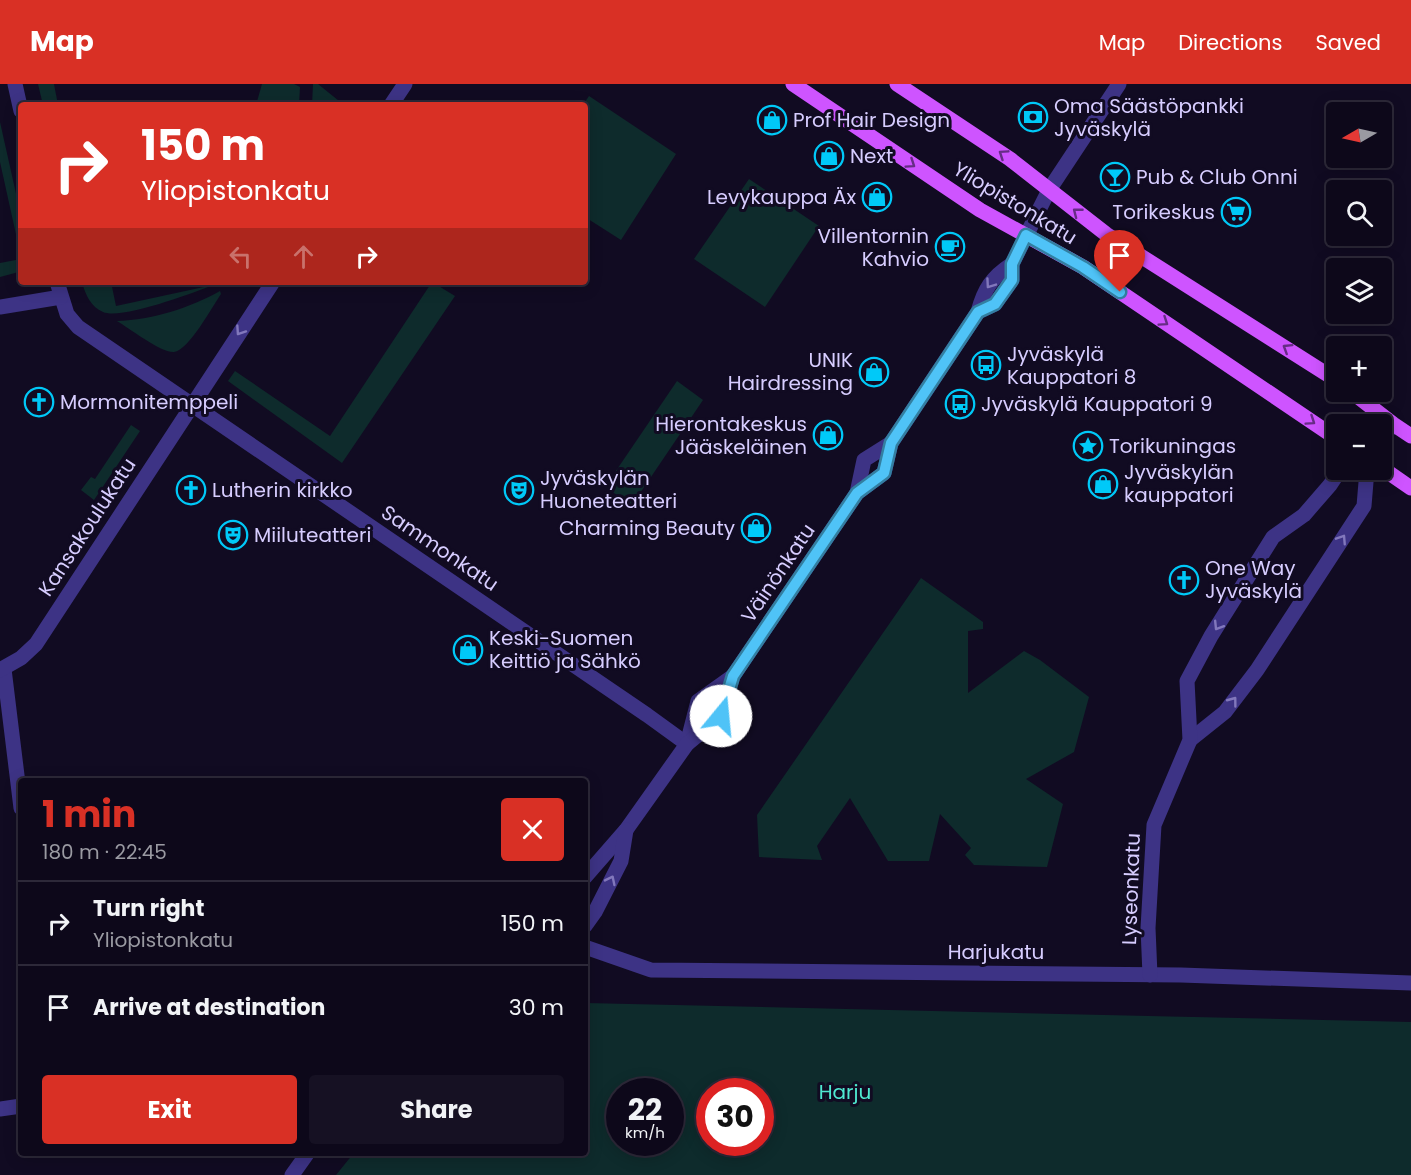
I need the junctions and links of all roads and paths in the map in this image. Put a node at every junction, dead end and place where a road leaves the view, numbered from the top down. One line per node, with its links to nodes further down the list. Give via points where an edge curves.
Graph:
1 (15, 84): 6 (street)
2 (405, 84): 7 (street)
3 (794, 84): 9 (main road, Yliopistonkatu, one-way to 9, via 980,210)
4 (897, 84): 8 (main road, Yliopistonkatu, one-way to 4, via 1010,159)
5 (1119, 84): 8 (street, Väinönkatu)
6 (19, 102)
7 (393, 102)
8 (1049, 190): 9 (street, Väinönkatu); 13 (main road, Yliopistonkatu, one-way to 8, via 1106,234)
9 (1026, 235): 17 (main road, Yliopistonkatu, one-way to 17, via 1083,267); 19 (street, Väinönkatu, via 1012,264 1012,280 995,304 978,312)
10 (271, 285): 15 (street, Kansakoulukatu, one-way to 15)
11 (59, 290): 12 (street); 15 (street, Sammonkatu, via 67,314 78,327)
12 (0, 307)
13 (1326, 374)
14 (1365, 402): 16 (main road)
15 (191, 404): 25 (street, Kansakoulukatu, via 36,644); 28 (street, Sammonkatu)
16 (1393, 424): 18 (main road)
17 (1326, 431)
18 (1411, 436)
19 (891, 443): 24 (street, Väinönkatu, via 884,473); 24 (street, Väinönkatu, via 864,460)
20 (1392, 475): 23 (main road)
21 (1333, 480): 27 (street, Lyseonkatu, one-way to 27, via 1304,515 1273,537 1186,681)
22 (1366, 480): 27 (street, Lyseonkatu, one-way to 22, via 1225,712 1257,670 1364,506)
23 (1411, 488)
24 (857, 493): 26 (street, Väinönkatu)
25 (2, 669): 29 (street, Kansakoulukatu)
26 (733, 676): 28 (street, Väinönkatu, via 721,716); 28 (street, Väinönkatu, via 698,701)
27 (1190, 740): 34 (street, Lyseonkatu, via 1154,825 1148,928)
28 (687, 744): 30 (street, Väinönkatu)
29 (18, 786)
30 (627, 830): 31 (street, Väinönkatu); 32 (street, Väinönkatu, one-way to 30, via 621,861)
31 (588, 874)
32 (588, 922)
33 (588, 948): 34 (street, Harjukatu, via 651,970)
34 (1150, 975): 35 (street, Harjukatu)
35 (1411, 983)
36 (18, 1106): 37 (street)
37 (0, 1109)
38 (306, 1156): 39 (street)
39 (292, 1175)

